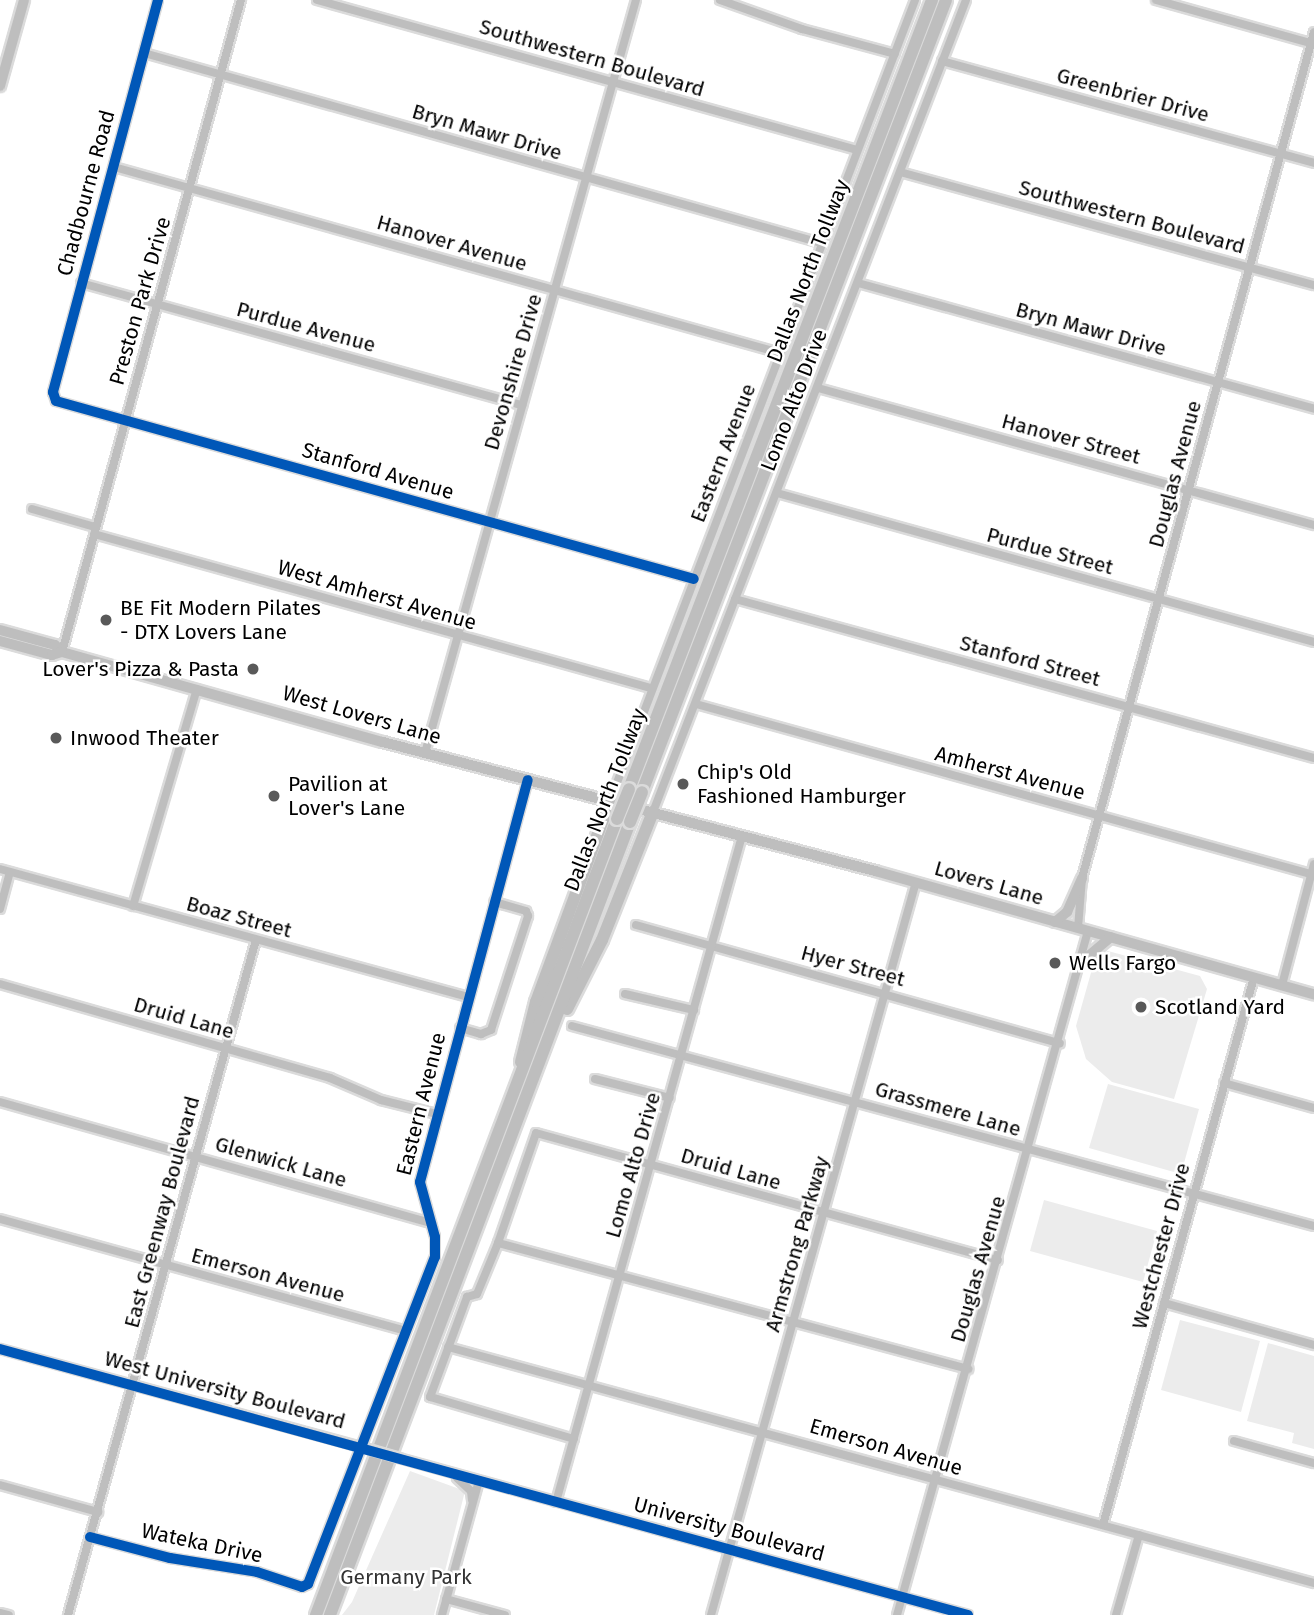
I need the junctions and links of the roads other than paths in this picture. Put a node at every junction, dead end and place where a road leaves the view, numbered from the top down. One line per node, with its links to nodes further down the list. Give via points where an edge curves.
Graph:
1 (18, 0): 18 (main road)
2 (24, 0): 21 (main road)
3 (158, 0): 15 (street, Chadbourne Road)
4 (241, 0): 19 (street, Preston Park Drive)
5 (317, 0): 20 (street, Southwestern Boulevard)
6 (636, 0): 20 (street, Devonshire Drive)
7 (720, 0): 16 (street, via 824,36)
8 (915, 0): 16 (street, Eastern Avenue)
9 (932, 0): 64 (highway, Dallas North Tollway)
10 (946, 0): 64 (highway, Dallas North Tollway)
11 (966, 0): 17 (street, Lomo Alto Drive)
12 (1156, 0): 14 (street)
13 (1314, 32): 14 (street, Douglas Avenue)
14 (1312, 43): 23 (street, Douglas Avenue)
15 (144, 53): 19 (street, Bryn Mawr Drive); 25 (street, Chadbourne Road)
16 (895, 54): 22 (street, Eastern Avenue)
17 (942, 61): 23 (street, Greenbrier Drive); 26 (street, Lomo Alto Drive)
18 (0, 62)
19 (221, 75): 27 (street, Bryn Mawr Drive); 28 (street, Preston Park Drive)
20 (613, 83): 22 (street, Southwestern Boulevard); 27 (street, Devonshire Drive)
21 (0, 86)
22 (857, 150): 29 (street, Eastern Avenue)
23 (1280, 154): 24 (street, Greenbrier Drive); 30 (street, Douglas Avenue)
24 (1314, 163)
25 (114, 167): 28 (street, Hanover Avenue); 31 (street, Chadbourne Road)
26 (900, 172): 30 (street, Southwestern Boulevard); 32 (street, Lomo Alto Drive)
27 (585, 178): 29 (street, Bryn Mawr Drive); 34 (street, Devonshire Drive)
28 (189, 188): 34 (street, Hanover Avenue); 35 (street, Preston Park Drive)
29 (821, 243): 36 (street, Eastern Avenue)
30 (1250, 267): 33 (street, Southwestern Boulevard); 37 (street, Douglas Avenue)
31 (81, 283): 35 (street, Purdue Avenue); 39 (street, Chadbourne Road)
32 (858, 283): 37 (street, Bryn Mawr Drive); 38 (street, Lomo Alto Drive)
33 (1314, 285)
34 (555, 289): 36 (street, Hanover Avenue); 40 (street, Devonshire Drive)
35 (157, 304): 40 (street, Purdue Avenue); 42 (street, Preston Park Drive)
36 (780, 353): 49 (street, Eastern Avenue)
37 (1218, 382): 41 (street, Bryn Mawr Drive); 43 (street, Douglas Avenue)
38 (818, 388): 43 (street, Hanover Street); 44 (street, Lomo Alto Drive)
39 (53, 397): 42 (street, Stanford Avenue)
40 (522, 405): 46 (street, Devonshire Drive)
41 (1314, 409)
42 (124, 420): 46 (street, Stanford Avenue); 48 (street, Preston Park Drive)
43 (1188, 490): 47 (street, Hanover Street); 51 (street, Douglas Avenue)
44 (777, 493): 50 (street, Lomo Alto Drive); 51 (street, Purdue Street)
45 (32, 509): 48 (street, West Amherst Avenue)
46 (488, 522): 49 (street, Stanford Avenue); 53 (street, Devonshire Drive)
47 (1314, 524)
48 (94, 530): 53 (street, West Amherst Avenue); 56 (street, Preston Park Drive)
49 (694, 579): 57 (street, Eastern Avenue)
50 (736, 599): 59 (street, Lomo Alto Drive); 60 (street, Stanford Street)
51 (1159, 599): 55 (street, Purdue Street); 60 (street, Douglas Avenue)
52 (0, 630): 56 (main road, West Lovers Lane, via 55,645)
53 (457, 635): 57 (street, West Amherst Avenue); 61 (street, Devonshire Drive)
54 (0, 641): 56 (main road, West Lovers Lane, via 52,655)
55 (1314, 642)
56 (62, 652): 58 (main road, West Lovers Lane)
57 (651, 688): 65 (street, Eastern Avenue)
58 (197, 689): 61 (main road, West Lovers Lane); 77 (street)
59 (696, 704): 66 (street, Lomo Alto Drive); 67 (street, Amherst Avenue)
60 (1130, 706): 62 (street, Stanford Street); 67 (street, Douglas Avenue)
61 (425, 753): 63 (main road, West Lovers Lane)
62 (1314, 758)
63 (527, 780): 65 (main road, West Lovers Lane); 76 (street, Eastern Avenue)
64 (636, 791): 68 (highway, Dallas North Tollway, bridge)
65 (610, 801): 66 (main road, West Lovers Lane); 101 (highway, via 536,1002)
66 (653, 812): 69 (main road, Lovers Lane); 94 (highway, via 602,940 573,1000)
67 (1099, 816): 73 (street, Amherst Avenue); 74 (street, Douglas Avenue)
68 (624, 821): 94 (highway, Dallas North Tollway); 101 (highway, Dallas North Tollway)
69 (742, 836): 75 (main road, Lovers Lane); 84 (street, Lomo Alto Drive)
70 (1314, 864): 73 (street)
71 (0, 869): 72 (street, Boaz Street)
72 (10, 872): 77 (street, Boaz Street); 78 (street)
73 (1313, 875): 88 (street)
74 (1083, 878): 79 (main road, via 1067,912); 81 (street, Douglas Avenue)
75 (916, 883): 79 (main road, Lovers Lane); 89 (street, Armstrong Parkway)
76 (494, 902): 92 (street, Eastern Avenue); 96 (street, via 526,911 528,916 492,1030 481,1034)
77 (133, 906): 83 (street, Boaz Street)
78 (0, 909)
79 (1055, 922): 81 (main road, Lovers Lane)
80 (636, 925): 84 (street, Hyer Street)
81 (1083, 930): 82 (main road, Lovers Lane); 85 (street, Douglas Avenue)
82 (1111, 937): 85 (main road); 86 (main road, Lovers Lane)
83 (256, 940): 92 (street, Boaz Street); 98 (street, East Greenway Boulevard)
84 (711, 946): 89 (street, Hyer Street); 93 (street, Lomo Alto Drive)
85 (1080, 963): 97 (street, Douglas Avenue)
86 (1254, 977): 88 (main road, Lovers Lane); 102 (street, Westchester Drive)
87 (0, 984): 98 (street, Druid Lane)
88 (1282, 985): 91 (main road, Lovers Lane)
89 (885, 993): 97 (street, Hyer Street); 105 (street, Armstrong Parkway)
90 (625, 994): 93 (street)
91 (1314, 994)
92 (468, 997): 96 (street, Eastern Avenue)
93 (694, 1010): 99 (street, Lomo Alto Drive)
94 (554, 1026): 153 (highway, Dallas North Tollway)
95 (572, 1026): 99 (street, Grassmere Lane)
96 (460, 1027): 107 (street, Eastern Avenue)
97 (1060, 1043): 108 (street, Douglas Avenue)
98 (226, 1048): 107 (street, Druid Lane); 109 (street, East Greenway Boulevard)
99 (682, 1055): 103 (street, Lomo Alto Drive); 105 (street, Grassmere Lane)
100 (595, 1079): 103 (street)
101 (519, 1081): 152 (highway, Dallas North Tollway)
102 (1224, 1083): 106 (street); 111 (street, Westchester Drive)
103 (670, 1098): 110 (street, Lomo Alto Drive)
104 (0, 1102): 109 (street, Glenwick Lane)
105 (855, 1102): 108 (street, Grassmere Lane); 112 (street, Armstrong Parkway)
106 (1314, 1108)
107 (437, 1114): 114 (street, Eastern Avenue, via 419,1189)
108 (1030, 1150): 111 (street, Grassmere Lane); 117 (street, Douglas Avenue)
109 (196, 1156): 114 (street, Glenwick Lane); 118 (street, East Greenway Boulevard)
110 (652, 1165): 112 (street, Druid Lane); 116 (street, Druid Lane, via 536,1133); 119 (street, Lomo Alto Drive)
111 (1194, 1194): 115 (street, Grassmere Lane); 120 (street, Westchester Drive)
112 (824, 1213): 117 (street, Druid Lane); 121 (street, Armstrong Parkway)
113 (0, 1219): 118 (street, Emerson Avenue)
114 (430, 1223): 122 (street, Eastern Avenue, via 435,1257)
115 (1314, 1226)
116 (498, 1243): 119 (street); 124 (street, via 477,1294 467,1297)
117 (998, 1260): 126 (street, Douglas Avenue)
118 (166, 1265): 122 (street, Emerson Avenue); 127 (street, East Greenway Boulevard)
119 (620, 1274): 121 (street); 128 (street, Lomo Alto Drive)
120 (1164, 1303): 123 (street); 141 (street, Westchester Drive)
121 (794, 1322): 126 (street); 129 (street, Armstrong Parkway)
122 (406, 1331): 132 (street, Eastern Avenue)
123 (1314, 1345)
124 (448, 1347): 128 (street, Emerson Avenue); 130 (street, via 430,1392 433,1399)
125 (0, 1349): 127 (street, West University Boulevard)
126 (968, 1369): 135 (street, Douglas Avenue)
127 (133, 1385): 132 (street, West University Boulevard); 140 (street, East Greenway Boulevard)
128 (590, 1385): 129 (street, Emerson Avenue); 130 (street, Lomo Alto Drive)
129 (763, 1431): 135 (street, Emerson Avenue); 144 (street, Armstrong Parkway)
130 (574, 1438): 138 (street, Lomo Alto Drive)
131 (1234, 1441): 133 (street)
132 (365, 1448): 134 (street, West University Boulevard, bridge); 146 (street, Eastern Avenue)
133 (1314, 1463)
134 (448, 1472): 136 (street, West University Boulevard); 139 (street, via 471,1490)
135 (937, 1479): 141 (street, Emerson Avenue); 147 (street, Douglas Avenue)
136 (479, 1481): 138 (street, University Boulevard); 139 (street)
137 (0, 1485): 140 (street)
138 (556, 1502): 144 (street, University Boulevard)
139 (472, 1504): 148 (street)
140 (98, 1511): 143 (street, East Greenway Boulevard)
141 (1103, 1525): 142 (street, Emerson Avenue)
142 (1139, 1535): 145 (street, Emerson Avenue); 159 (street)
143 (90, 1537): 146 (street, Wateka Drive); 151 (street, East Greenway Boulevard)
144 (729, 1549): 147 (street, University Boulevard); 156 (street, Armstrong Parkway)
145 (1314, 1583)
146 (306, 1587)
147 (902, 1597): 157 (street, Douglas Avenue); 158 (street, University Boulevard)
148 (446, 1599): 154 (street); 155 (street)
149 (0, 1613): 150 (street)
150 (9, 1615)
151 (68, 1615)
152 (316, 1615)
153 (330, 1615)
154 (442, 1615)
155 (505, 1615)
156 (711, 1615)
157 (897, 1615)
158 (968, 1615)
159 (1116, 1615)

